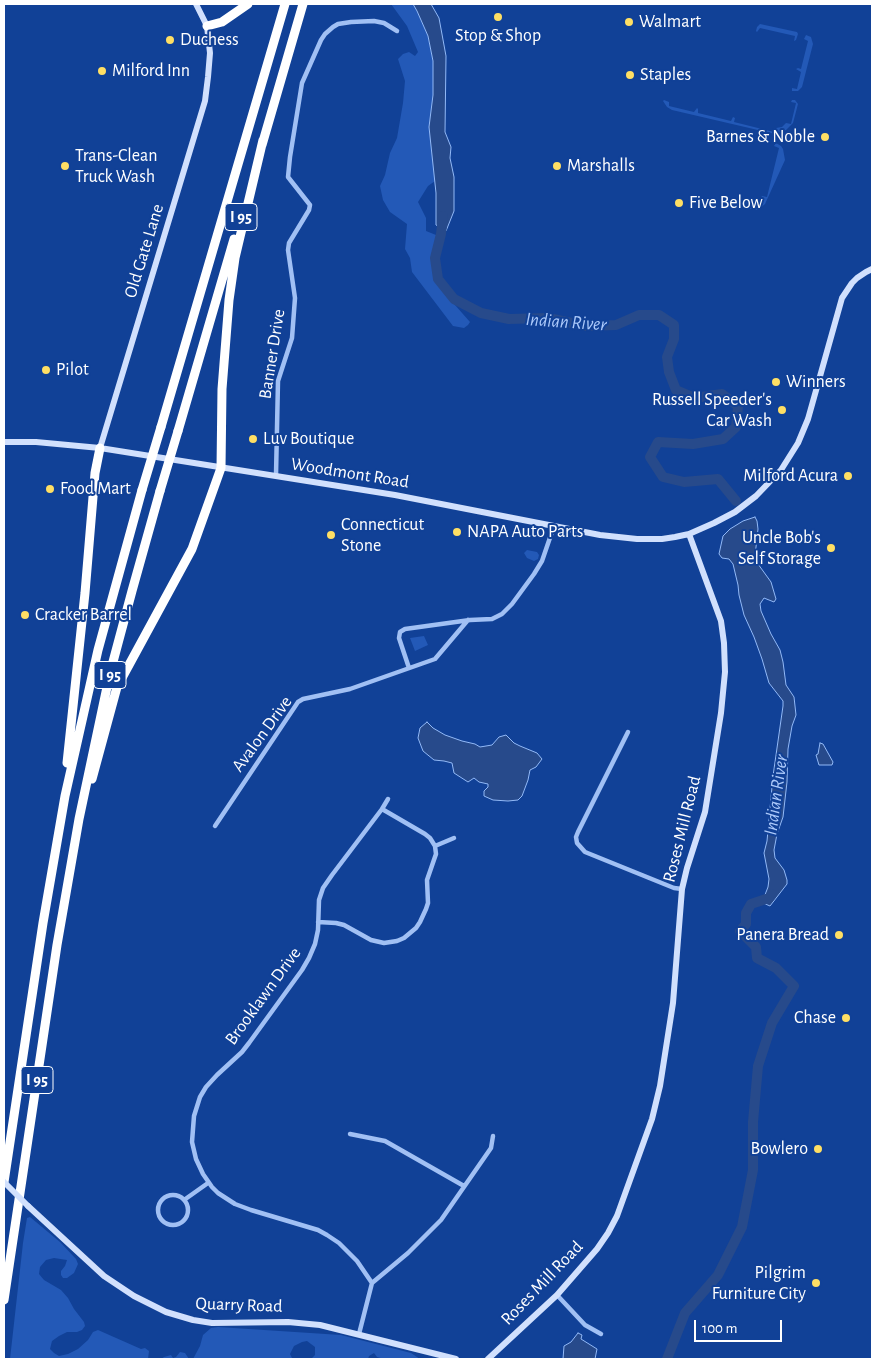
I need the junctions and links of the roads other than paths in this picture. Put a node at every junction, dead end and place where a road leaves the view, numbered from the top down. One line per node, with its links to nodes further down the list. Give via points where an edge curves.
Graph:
1 (196, 4): 5 (main road, Old Gate Lane)
2 (248, 4): 5 (highway, via 222,22)
3 (285, 4): 20 (highway, I 95, bridge, via 118,575)
4 (303, 4): 7 (highway, I 95)
5 (207, 26): 10 (main road, Old Gate Lane, via 210,53 204,101)
6 (397, 31): 12 (street, Banner Drive, via 374,21 333,26 324,34 302,83 288,177 310,205 288,250 295,298 292,338 278,381)
7 (263, 140): 11 (highway, via 235,258 229,300 222,390); 24 (highway, I 95, bridge, via 110,673)
8 (872, 269): 14 (main road, via 857,278 842,298 808,419 781,470 744,506)
9 (4, 442): 10 (main road, Woodmont Road)
10 (100, 448): 11 (main road, Woodmont Road); 20 (highway)
11 (221, 468): 12 (main road, Woodmont Road); 24 (highway, via 192,549 117,687)
12 (276, 475): 13 (main road, Woodmont Road)
13 (554, 526): 14 (main road, Woodmont Road, via 630,539 662,539); 15 (street, via 542,561 510,608 492,619)
14 (689, 534): 25 (main road, Roses Mill Road, via 721,621 725,672 705,812)
15 (468, 620): 16 (street, Avalon Drive, via 435,659); 16 (street, via 402,630 399,638)
16 (408, 668): 21 (street, Avalon Drive, via 350,689 298,702)
17 (628, 732): 25 (street, via 578,832 577,842 585,852)
18 (388, 799): 19 (street, Brooklawn Drive)
19 (382, 809): 23 (street, via 425,834); 26 (street, Brooklawn Drive, via 326,882 319,900)
20 (61, 817): 29 (highway, I 95)
21 (215, 826)
22 (454, 838): 23 (street)
23 (435, 846): 26 (street, via 436,854 427,880 426,909 416,928 404,938 390,943 377,942 336,923)
24 (71, 861): 35 (highway, I 95)
25 (682, 889): 34 (main road, Roses Mill Road, via 672,1012 652,1119 608,1233)
26 (318, 922): 30 (street, Brooklawn Drive, via 315,944 302,970 242,1052 216,1075 200,1096 192,1142 196,1159)
27 (350, 1134): 31 (street, via 385,1141)
28 (493, 1136): 31 (street, via 490,1148)
29 (4, 1182): 36 (main road, Quarry Road, bridge, via 104,1276 166,1312 204,1322 288,1322)
30 (208, 1182): 32 (street); 33 (street, Brooklawn Drive, via 235,1204 327,1235 357,1261)
31 (464, 1186): 33 (street, via 441,1220 408,1254)
32 (184, 1200): 32 (street, via 173,1195 162,1199 158,1215 163,1222 173,1226 184,1221 188,1210)
33 (372, 1283): 36 (street)
34 (557, 1295): 37 (street, via 585,1325); 39 (main road, Roses Mill Road)
35 (4, 1300)
36 (359, 1334): 38 (main road, Quarry Road)
37 (601, 1334)
38 (456, 1359)
39 (488, 1359)

